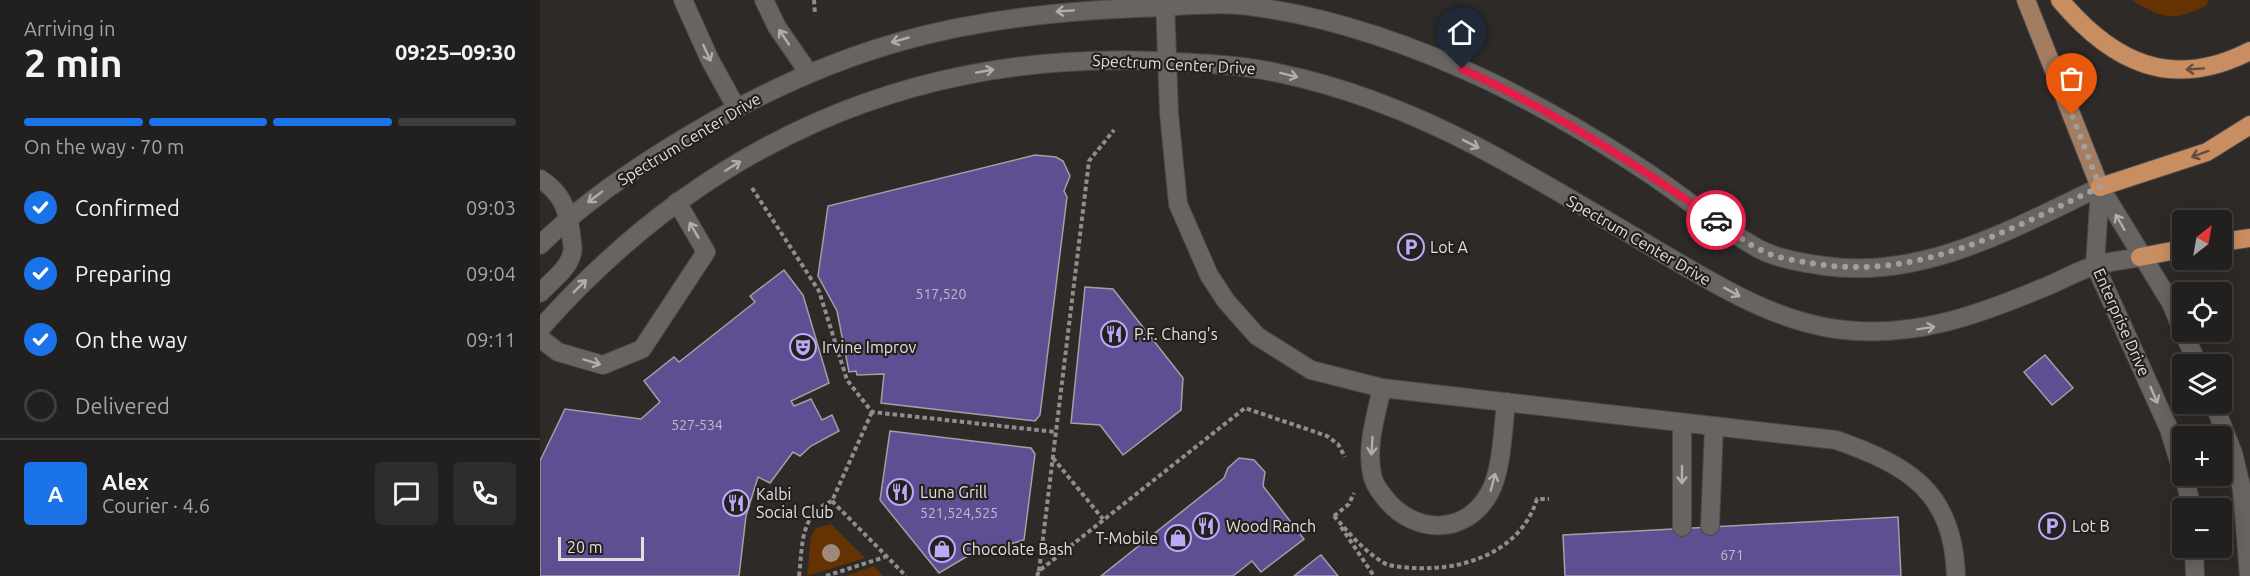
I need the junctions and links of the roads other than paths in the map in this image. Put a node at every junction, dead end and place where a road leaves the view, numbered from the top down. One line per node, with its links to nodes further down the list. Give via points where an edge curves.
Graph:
1 (683, 0): 9 (street, one-way to 9)
2 (764, 0): 8 (street, one-way to 2)
3 (2026, 0): 12 (main road)
4 (2060, 0): 6 (highway, one-way to 4, via 2224,65 2193,70 2154,67 2119,53 2085,29)
5 (1165, 4): 7 (street); 8 (street, Spectrum Center Drive, one-way to 8, via 1059,12 957,26 894,42); 12 (street, Spectrum Center Drive, via 1271,9 1342,25 1422,52 1520,97 1640,167 1762,251 1794,260 1863,268 1930,259 2022,224)
6 (2250, 51)
7 (1168, 62): 13 (street, Spectrum Center Drive, one-way to 7, via 747,157 806,126 899,91 1031,64 1096,58); 20 (street, Spectrum Center Drive, one-way to 20, via 1241,66 1279,73 1389,107 1481,149 1743,299 1803,323 1868,332 1934,327 1993,309); 25 (street, via 1178,204 1209,275 1226,301 1257,336 1311,370)
8 (808, 72): 9 (street, Spectrum Center Drive)
9 (736, 107): 14 (street, Spectrum Center Drive, one-way to 14, via 638,167)
10 (2250, 125): 12 (highway, one-way to 12, via 2207,153)
11 (540, 179): 14 (street, via 556,191)
12 (2100, 187): 19 (street, one-way to 12); 20 (street, Enterprise Drive)
13 (676, 202): 23 (street, Spectrum Center Drive, one-way to 13, via 598,269); 24 (street, one-way to 13, via 558,352 603,366 642,349 706,252)
14 (569, 218): 17 (street, Spectrum Center Drive); 21 (street, via 573,252)
15 (2250, 238): 16 (highway)
16 (2232, 241)
17 (540, 245)
18 (2172, 251): 19 (highway)
19 (2140, 257): 20 (street, Spectrum Center Drive); 22 (street)
20 (2095, 265): 30 (street, Enterprise Drive, one-way to 30)
21 (540, 294)
22 (2172, 305)
23 (540, 329)
24 (540, 338)
25 (1382, 388): 26 (street); 26 (street, one-way to 26, via 1372,440 1372,475 1380,492 1401,514 1418,523 1440,527 1465,520 1476,512 1491,490)
26 (1506, 402): 28 (street)
27 (2218, 414): 36 (street, via 2242,490)
28 (1682, 424): 29 (street); 32 (street, one-way to 32)
29 (1714, 426): 31 (street); 34 (street, via 1836,440 1900,467 1926,488 1940,509 1955,546)
30 (2172, 439)
31 (1710, 526)
32 (1682, 527)
33 (2194, 558): 35 (street)
34 (1956, 576)
35 (2195, 576)
36 (2249, 576)

